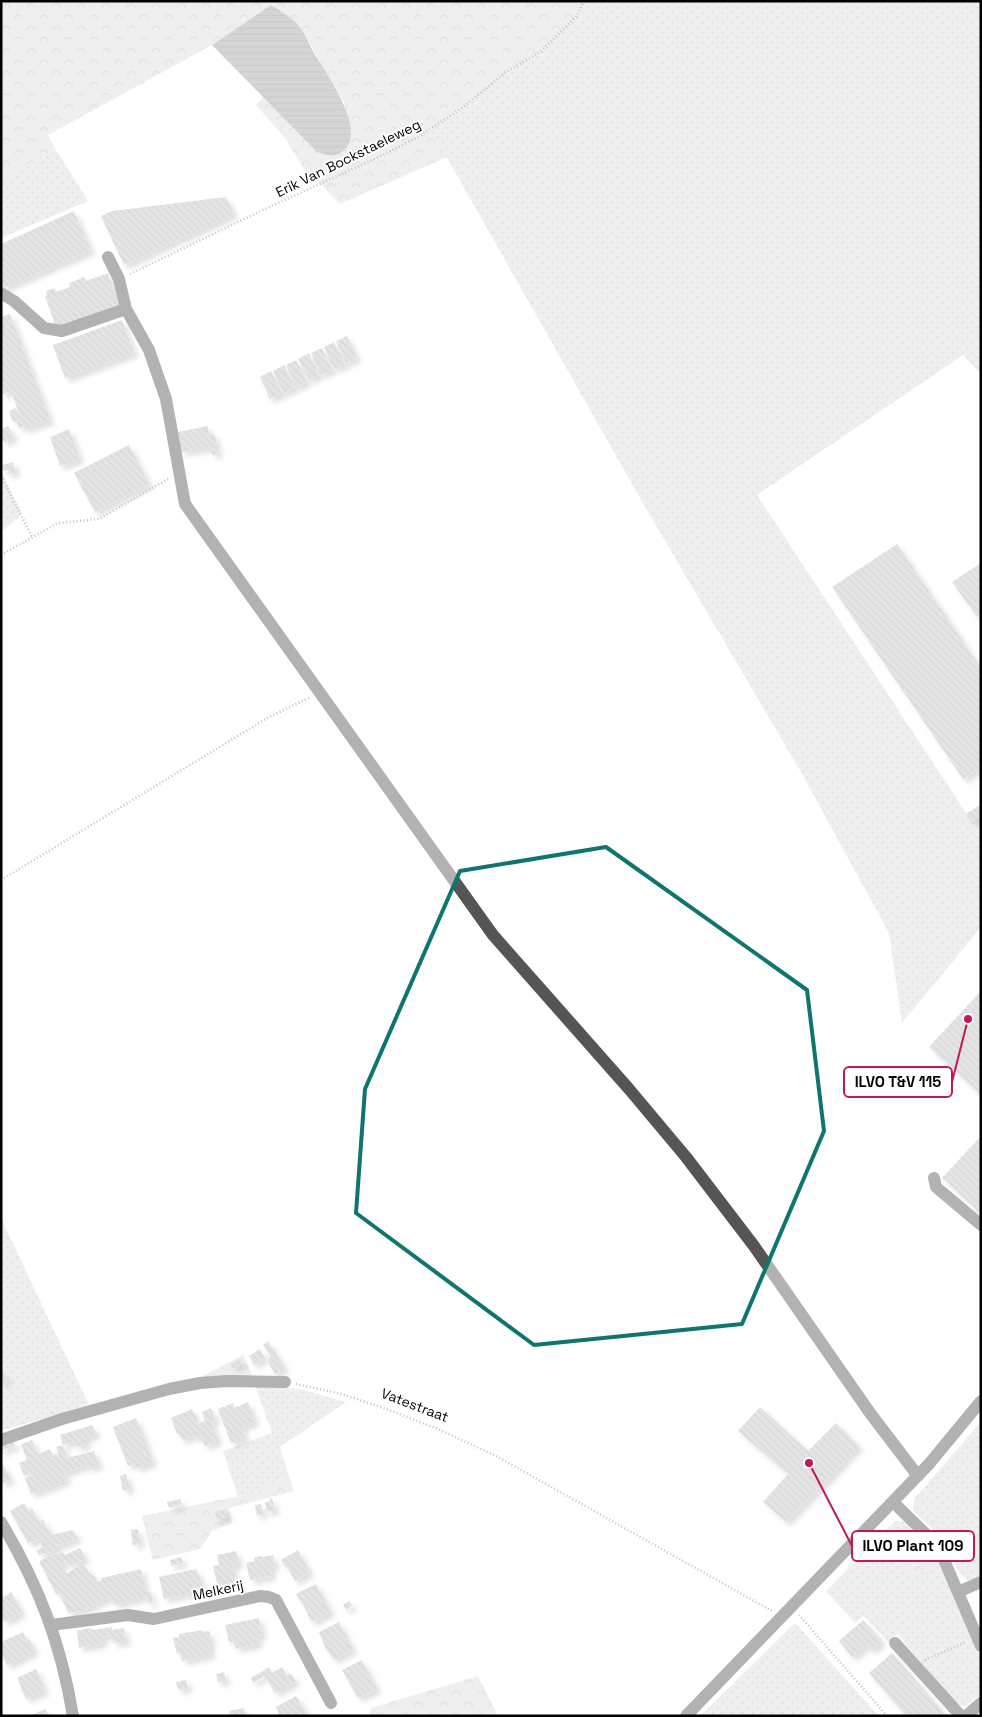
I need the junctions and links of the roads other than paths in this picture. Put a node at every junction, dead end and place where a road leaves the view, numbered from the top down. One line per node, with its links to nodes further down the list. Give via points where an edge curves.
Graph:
1 (108, 257): 3 (street, via 119,279)
2 (1, 294): 3 (street, via 14,301 44,328 62,331)
3 (126, 309): 9 (street, via 149,350 166,399 185,504 493,936 686,1157 754,1246 870,1414)
4 (934, 1178): 5 (street, via 936,1187)
5 (981, 1225)
6 (285, 1382): 8 (street, via 227,1381 168,1389)
7 (981, 1401): 9 (street)
8 (1, 1440)
9 (918, 1476): 10 (street)
10 (893, 1502): 13 (street, via 938,1546); 20 (street)
11 (1, 1522): 14 (street, via 22,1558)
12 (981, 1582): 13 (street)
13 (958, 1592): 15 (street)
14 (52, 1625): 17 (street, Melkerij, via 128,1615 154,1619 260,1596 269,1597 276,1600); 19 (street, via 68,1683)
15 (979, 1642)
16 (895, 1643): 21 (street)
17 (331, 1703)
18 (981, 1703): 22 (street)
19 (73, 1716)
20 (686, 1716)
21 (961, 1716)
22 (966, 1716)

